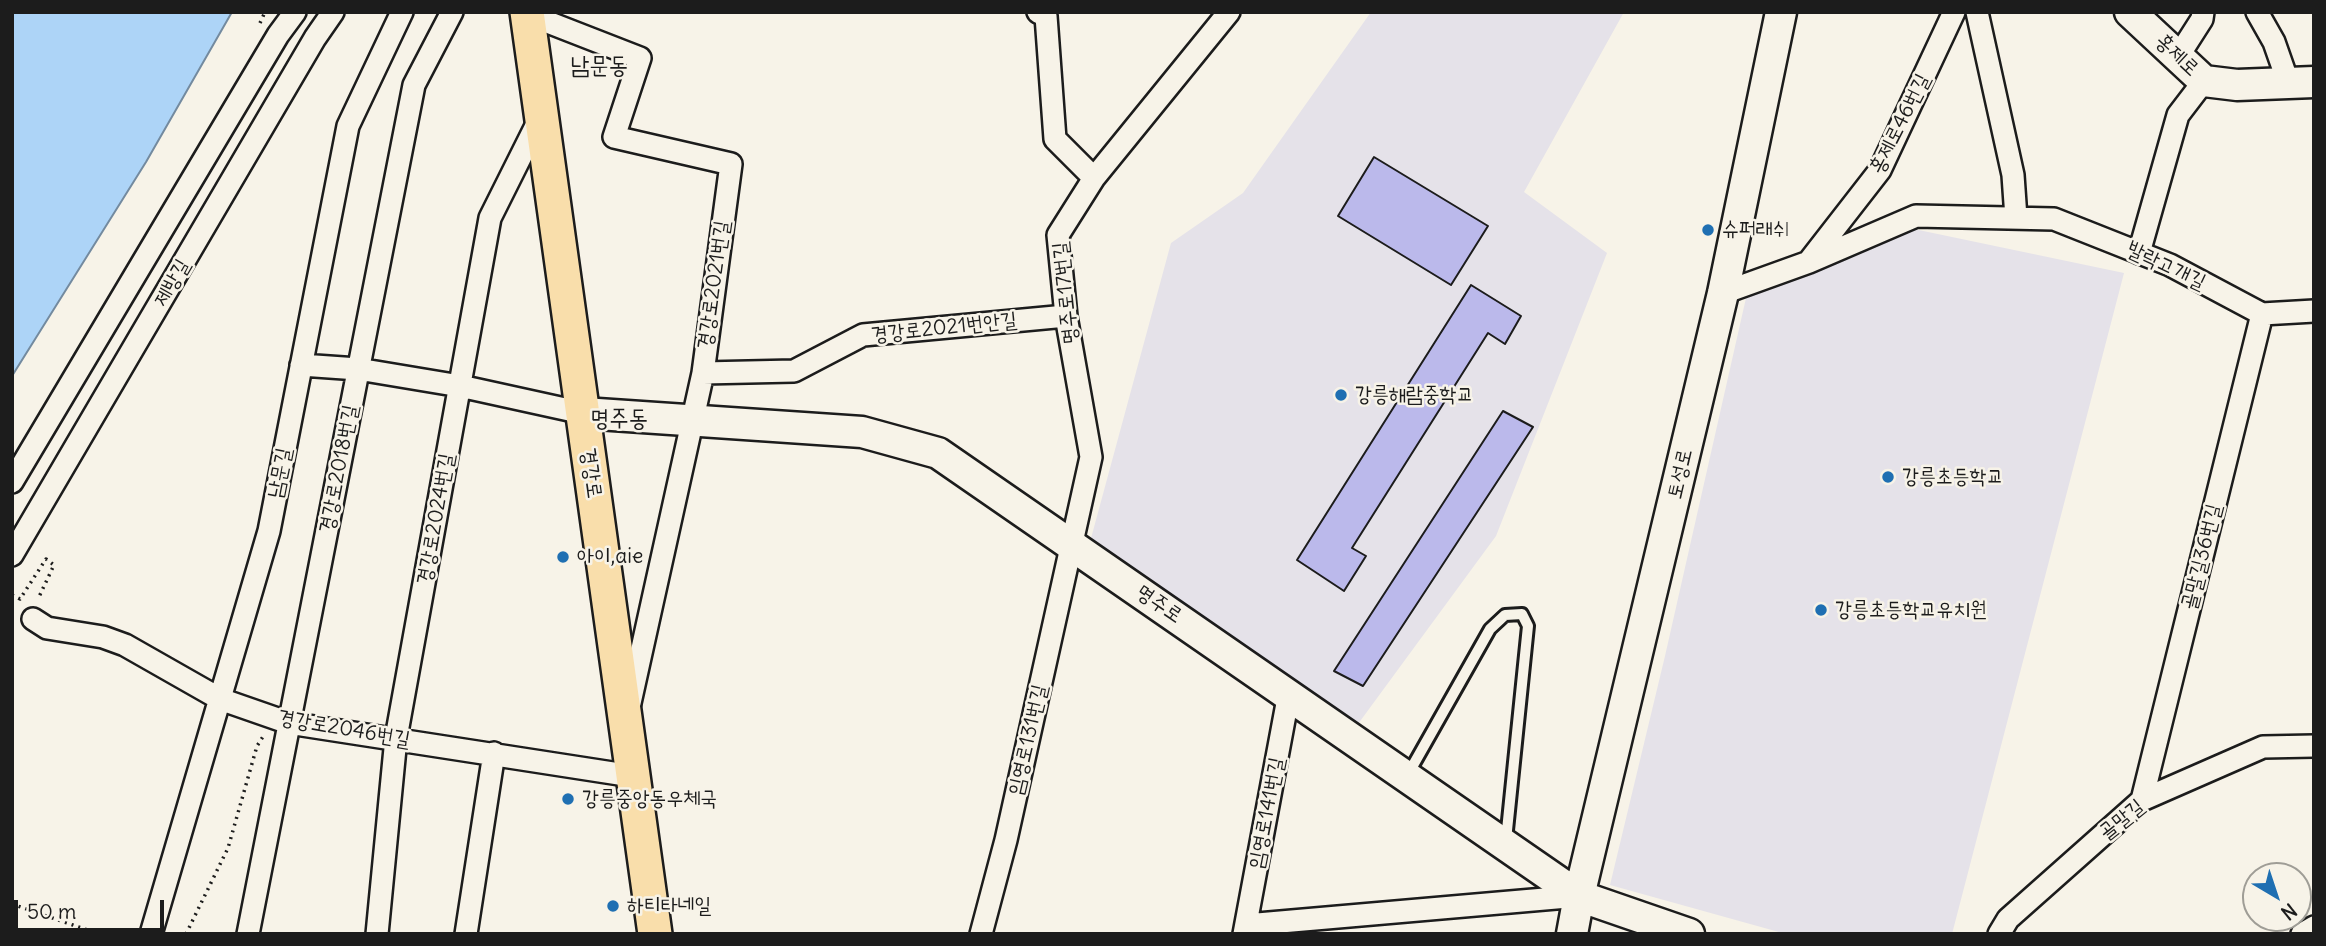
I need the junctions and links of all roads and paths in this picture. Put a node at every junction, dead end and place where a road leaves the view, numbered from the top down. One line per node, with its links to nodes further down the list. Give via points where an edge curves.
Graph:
1 (295, 12): 32 (street)
2 (333, 12): 34 (street, 제방길)
3 (402, 12): 26 (street, 남문길, via 348,126)
4 (452, 12): 27 (street, 경강로2018번길, via 414,85)
5 (1038, 12): 18 (street, via 1046,16 1055,139)
6 (1229, 12): 18 (street, 명주로17번길)
7 (1781, 12): 22 (street, 토성로)
8 (1954, 12): 21 (street, 홍제로46번길, via 1880,170)
9 (1977, 12): 19 (street, via 2013,175)
10 (2130, 12): 14 (street, 홍제로)
11 (2203, 12): 14 (street)
12 (2257, 12): 16 (street)
13 (527, 13): 17 (main road, 경강로); 28 (street, 경강로2021번길, via 640,58 614,136 731,164)
14 (2179, 55): 15 (street, 홍제로)
15 (2204, 81): 16 (street, 홍제로, via 2237,85); 20 (street, via 2178,115)
16 (2301, 82)
17 (541, 116): 29 (street, 경강로2024번길, via 491,218); 30 (main road, 경강로)
18 (1094, 178): 25 (street, 명주로17번길, via 1058,235)
19 (2016, 218): 20 (street, 발락고개길, via 2054,219); 21 (street, 발락고개길, via 1916,216)
20 (2139, 253): 24 (street, 발락고개길)
21 (1809, 262): 22 (street, 발락고개길)
22 (1723, 293): 48 (street, 토성로)
23 (2314, 311): 24 (street, 발락고개길)
24 (2262, 313): 46 (street, 골말길36번길)
25 (1066, 316): 28 (street, 경강로2021번안길, via 863,335 794,370); 33 (street, 명주로17번길, via 1091,457)
26 (301, 365): 27 (street); 38 (street, 남문길, via 269,531)
27 (358, 369): 29 (street); 39 (street, 경강로2018번길)
28 (703, 373): 31 (street, 경강로2021번길)
29 (460, 386): 30 (street); 41 (street, 경강로2024번길)
30 (583, 414): 31 (street, 명주로); 40 (main road, 경강로)
31 (692, 421): 33 (street, 명주로, via 862,432 938,453); 40 (street, 경강로2021번길)
32 (12, 482)
33 (1072, 544): 37 (street, 명주로); 59 (street, 임영로131번길)
34 (12, 555)
35 (12, 595): 36 (path, via 20,599 46,559 54,565)
36 (33, 619): 38 (street, 경강로2046번길, via 47,628 125,645)
37 (1289, 693): 45 (street, 명주로); 51 (street, 임영로141번길)
38 (220, 699): 39 (street, 경강로2046번길); 53 (street, 남문길)
39 (282, 720): 41 (street, 경강로2046번길); 54 (path, via 257,746 228,848); 55 (street, 경강로2018번길)
40 (626, 723): 44 (main road, 경강로)
41 (396, 738): 43 (street, 경강로2046번길); 56 (street, 경강로2024번길)
42 (2314, 746): 46 (street, 골말길, via 2263,747)
43 (494, 753): 44 (street, 경강로2046번길); 57 (street)
44 (632, 776): 58 (main road, 경강로)
45 (1407, 776): 47 (street, 명주로); 47 (lane, via 1490,629 1505,615 1522,614 1528,626)
46 (2142, 800): 62 (street, 골말길, via 2008,919)
47 (1506, 844): 48 (street, 명주로)
48 (1579, 896): 51 (street); 60 (street, 토성로); 61 (street, 명주로)
49 (12, 904): 52 (path)
50 (2314, 927): 63 (street)
51 (1245, 929)
52 (99, 934)
53 (151, 934)
54 (186, 934)
55 (248, 934)
56 (377, 934)
57 (466, 934)
58 (655, 934)
59 (981, 934)
60 (1572, 934)
61 (1689, 934)
62 (1999, 934)
63 (2302, 934)

